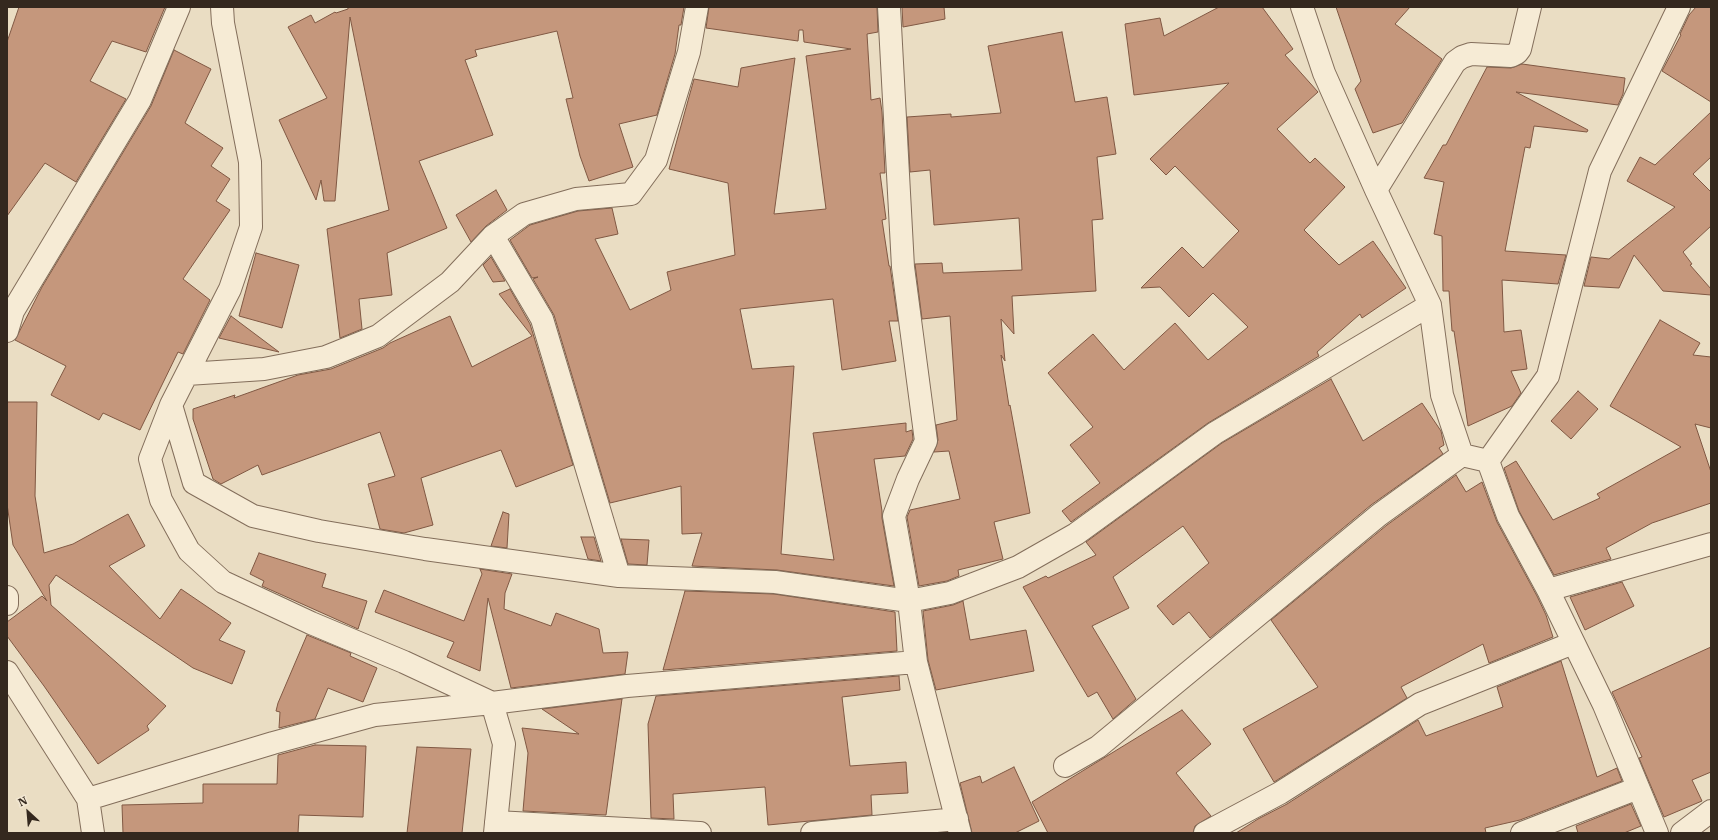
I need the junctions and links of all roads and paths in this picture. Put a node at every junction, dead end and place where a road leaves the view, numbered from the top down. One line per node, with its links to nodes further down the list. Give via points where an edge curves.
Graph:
1 (179, 7): 11 (street, via 140,100 13,311)
2 (222, 7): 12 (street, via 250,162 251,227 230,289)
3 (698, 7): 9 (street, via 689,52 656,160 631,194 576,199 524,214)
4 (889, 7): 20 (street, via 903,268 926,441 894,516)
5 (1302, 7): 8 (street, via 1324,73)
6 (1530, 7): 8 (street, via 1520,49 1516,54 1471,54 1455,62)
7 (1679, 7): 15 (street, via 1600,171 1548,376)
8 (1376, 190): 10 (street)
9 (492, 236): 12 (street, via 450,282 378,336 326,357 264,369); 17 (street, via 542,319)
10 (1430, 305): 14 (street, via 1442,395); 20 (street, via 1215,433 1076,534 1018,567 950,593)
11 (7, 331)
12 (187, 374): 13 (street)
13 (171, 405): 17 (street, via 194,483 253,516 319,531 425,549); 25 (street, via 150,459 161,500 189,551 223,582)
14 (1462, 455): 15 (street); 26 (street, via 1379,516 1098,747)
15 (1488, 461): 18 (street, via 1508,516)
16 (1711, 544): 18 (street)
17 (619, 576): 20 (street, via 774,582)
18 (1548, 590): 22 (street)
19 (7, 597): 21 (street)
20 (909, 601): 23 (street)
21 (7, 604)
22 (1572, 643): 27 (street, via 1604,705); 35 (street, via 1420,704 1280,793)
23 (916, 662): 25 (street, via 627,686); 30 (street)
24 (7, 672): 28 (street)
25 (492, 703): 28 (street, via 375,715); 31 (street, via 504,744)
26 (1064, 766)
27 (1638, 788): 36 (street); 37 (street)
28 (88, 799): 32 (street)
29 (1711, 811): 38 (street)
30 (959, 826): 34 (street)
31 (496, 828): 33 (street)
32 (93, 833)
33 (700, 833)
34 (812, 833)
35 (1205, 833)
36 (1522, 833)
37 (1657, 833)
38 (1682, 833)

